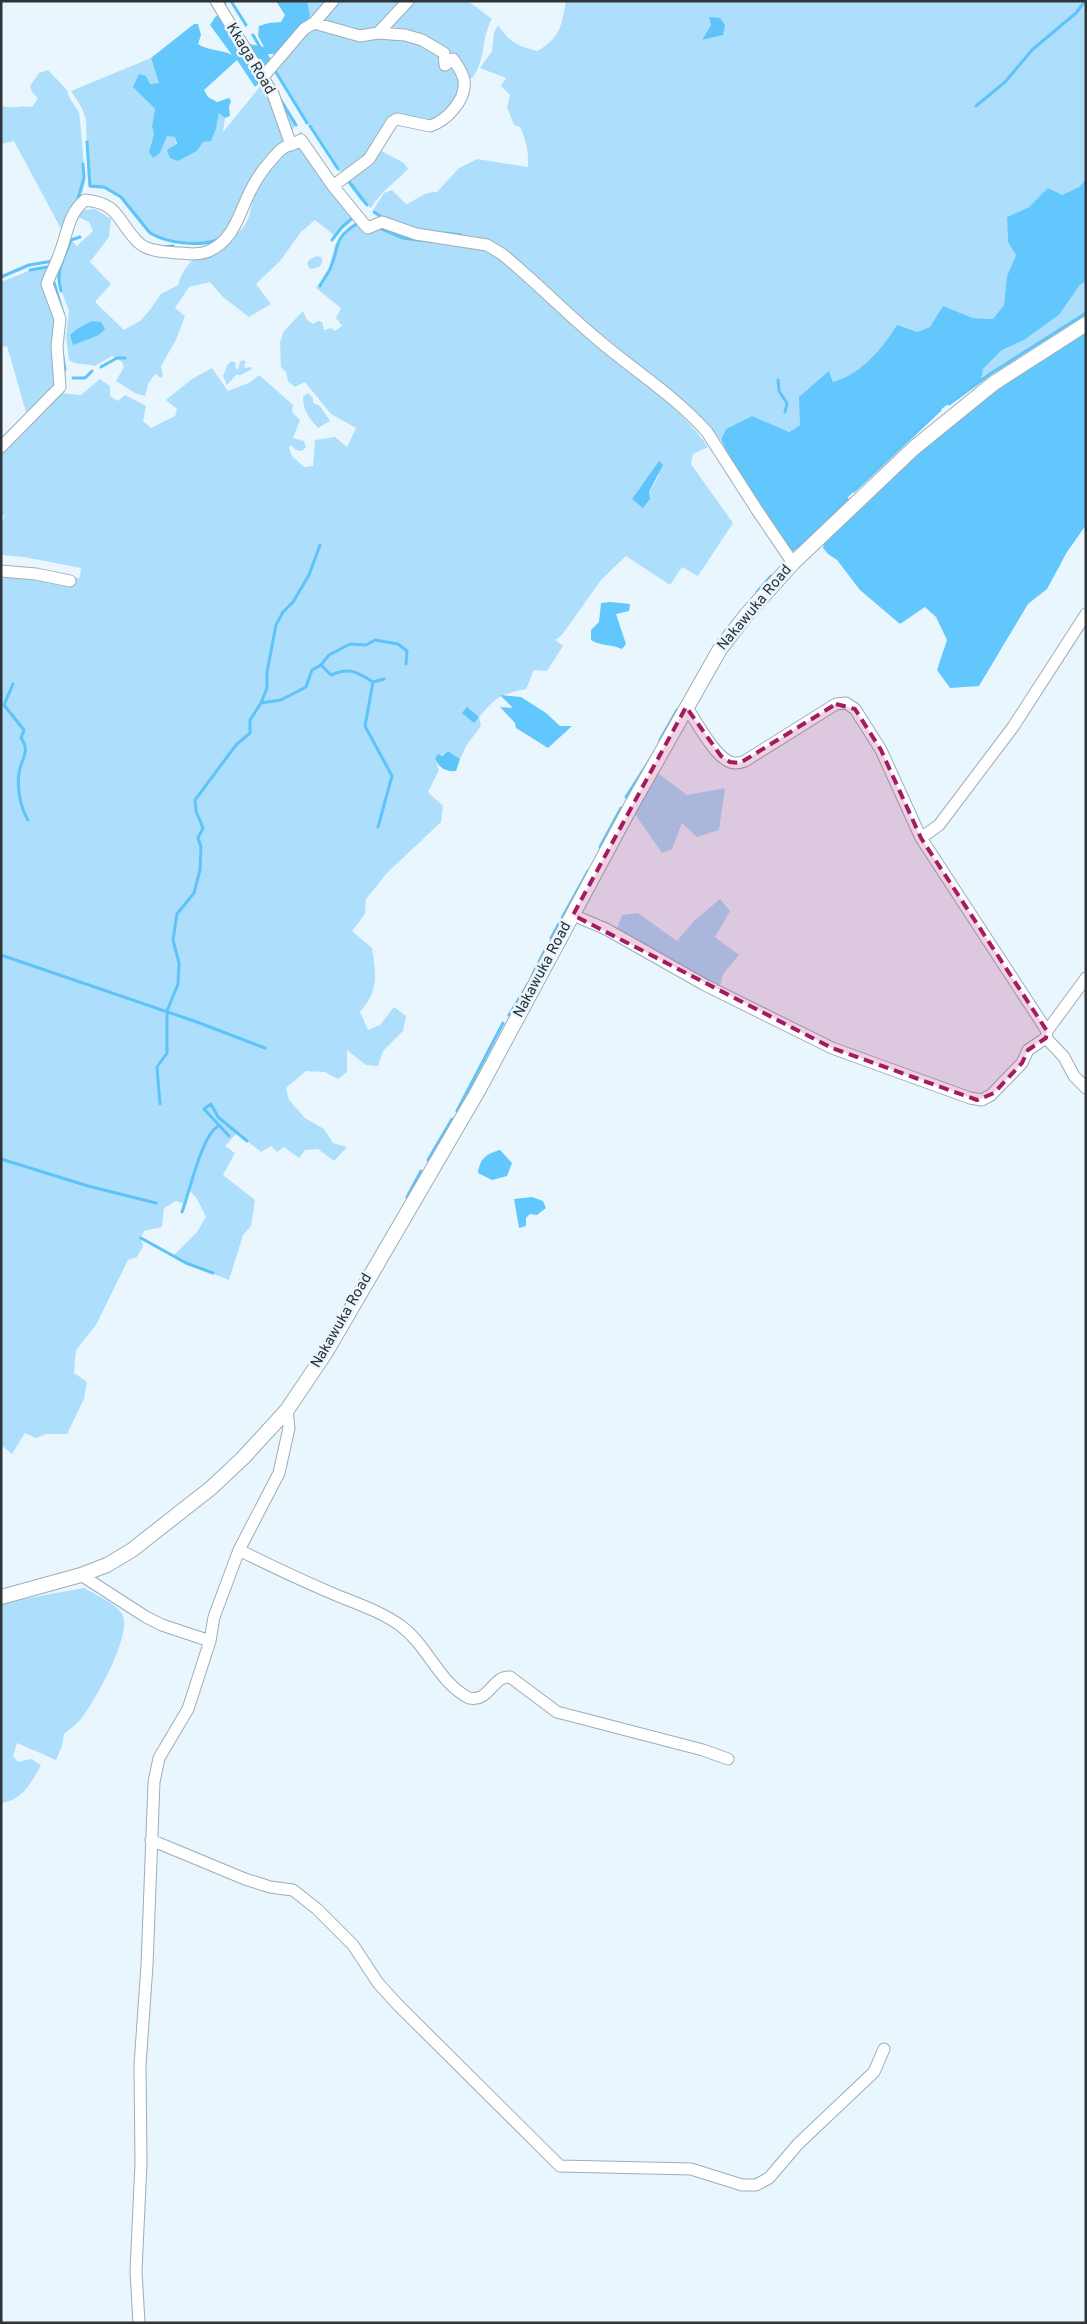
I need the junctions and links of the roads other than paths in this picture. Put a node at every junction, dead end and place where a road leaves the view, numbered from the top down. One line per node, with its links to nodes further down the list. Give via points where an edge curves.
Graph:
1 (216, 1): 6 (street, Kkaga Road)
2 (334, 1): 4 (street)
3 (408, 1): 5 (street)
4 (314, 23): 5 (street, via 360,36); 6 (street, via 304,29)
5 (378, 33): 8 (street, via 422,40 444,52 445,65 453,58 464,81 462,92 455,107 435,124 430,126 397,119 392,122 369,159)
6 (263, 77): 7 (street, Kkaga Road, via 273,94)
7 (291, 145): 8 (street, via 301,140); 10 (street, via 283,147 259,175 226,239 208,251 183,254 147,248 135,238 114,209 100,201 85,200 77,207 47,284 60,320 57,346 60,387)
8 (333, 186): 11 (street, via 368,228 382,222 416,234 487,245 502,254 596,338 665,391 699,423)
9 (1086, 324): 11 (main road, Nakawuka Road, via 994,383 933,432)
10 (1, 447)
11 (793, 563): 15 (main road, Nakawuka Road, via 720,649)
12 (1, 571): 13 (street)
13 (70, 581)
14 (1086, 614): 16 (street, via 1013,727 939,825)
15 (686, 707): 16 (street, via 714,748 734,763 745,761 836,704 852,706 881,750); 17 (main road, Nakawuka Road)
16 (921, 838): 19 (street)
17 (573, 915): 19 (street, via 606,929 705,985 832,1048 977,1100 991,1096 1022,1063 1028,1050); 21 (main road, Nakawuka Road, via 470,1104 326,1352)
18 (1086, 978): 19 (street)
19 (1046, 1034): 20 (street)
20 (1086, 1088)
21 (287, 1410): 22 (street, via 289,1428 279,1473); 23 (main road, Nakawuka Road, via 243,1458 158,1532 107,1565)
22 (239, 1550): 25 (street, via 214,1617); 26 (street, via 397,1623 418,1642 452,1686 469,1698 482,1697 502,1678 510,1677 557,1712)
23 (82, 1576): 24 (main road, Nakawuka Road); 25 (street, via 154,1621)
24 (1, 1597)
25 (210, 1641): 27 (street, via 188,1709 159,1758 152,1798)
26 (728, 1759)
27 (151, 1840): 28 (street, via 246,1879 293,1890 317,1909 353,1945 378,1983 398,2005 560,2166 691,2169 742,2185 756,2185 769,2178 798,2144 874,2072); 29 (street, via 140,2065 136,2271)
28 (884, 2049)
29 (139, 2323)

